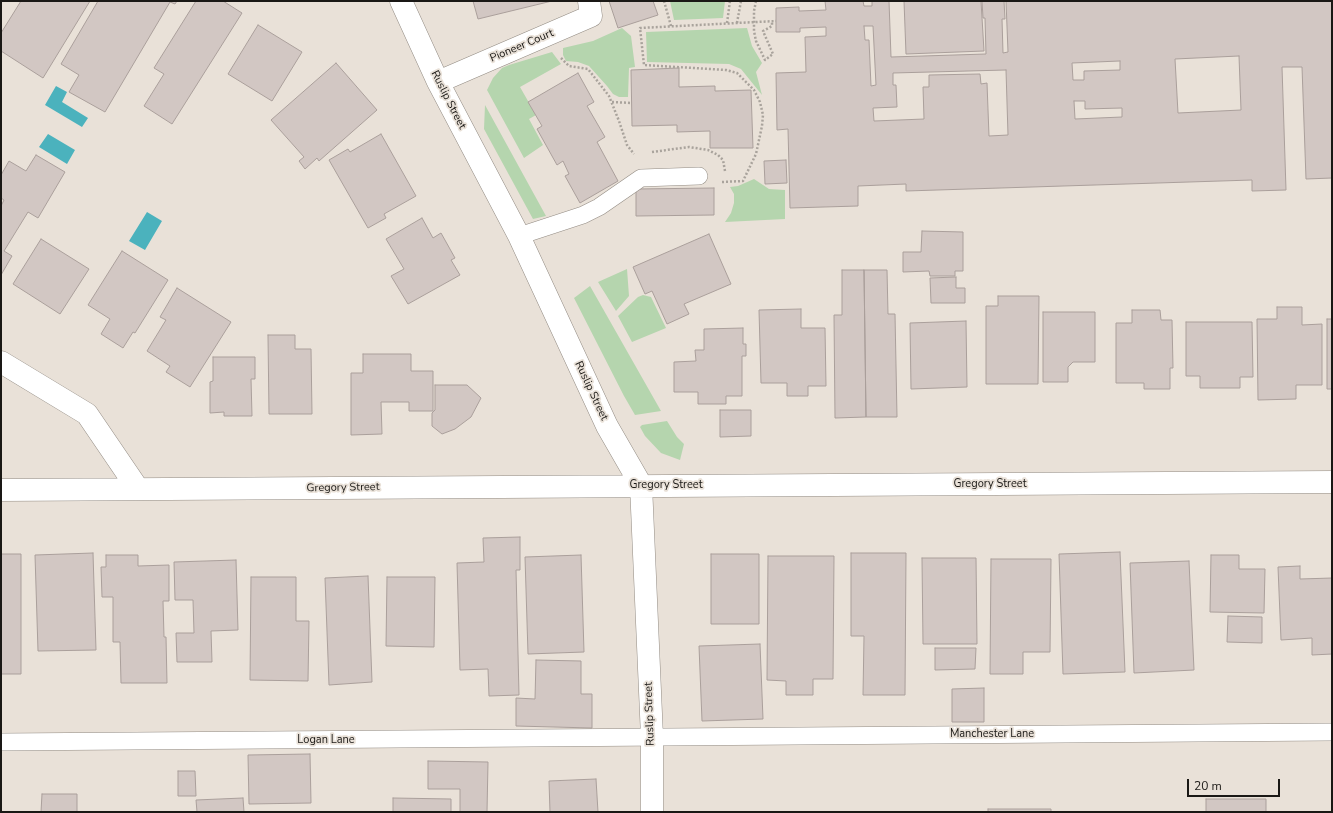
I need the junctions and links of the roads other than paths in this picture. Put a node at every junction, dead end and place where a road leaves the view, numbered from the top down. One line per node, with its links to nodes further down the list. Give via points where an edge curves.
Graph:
1 (401, 1): 3 (street, Ruslip Street)
2 (589, 1): 3 (street, Pioneer Court, via 591,16)
3 (438, 82): 5 (street, Ruslip Street)
4 (699, 176): 5 (lane, via 642,178 599,207)
5 (519, 236): 8 (street, Ruslip Street, via 607,426)
6 (1, 362): 9 (street, via 87,414)
7 (1332, 482): 8 (street, Gregory Street)
8 (641, 485): 9 (street, Gregory Street); 12 (street, Ruslip Street)
9 (138, 489): 10 (street, Gregory Street)
10 (1, 490)
11 (1332, 732): 12 (lane, Manchester Lane)
12 (652, 737): 13 (lane, Logan Lane); 14 (street, Ruslip Street)
13 (1, 742)
14 (652, 812)

